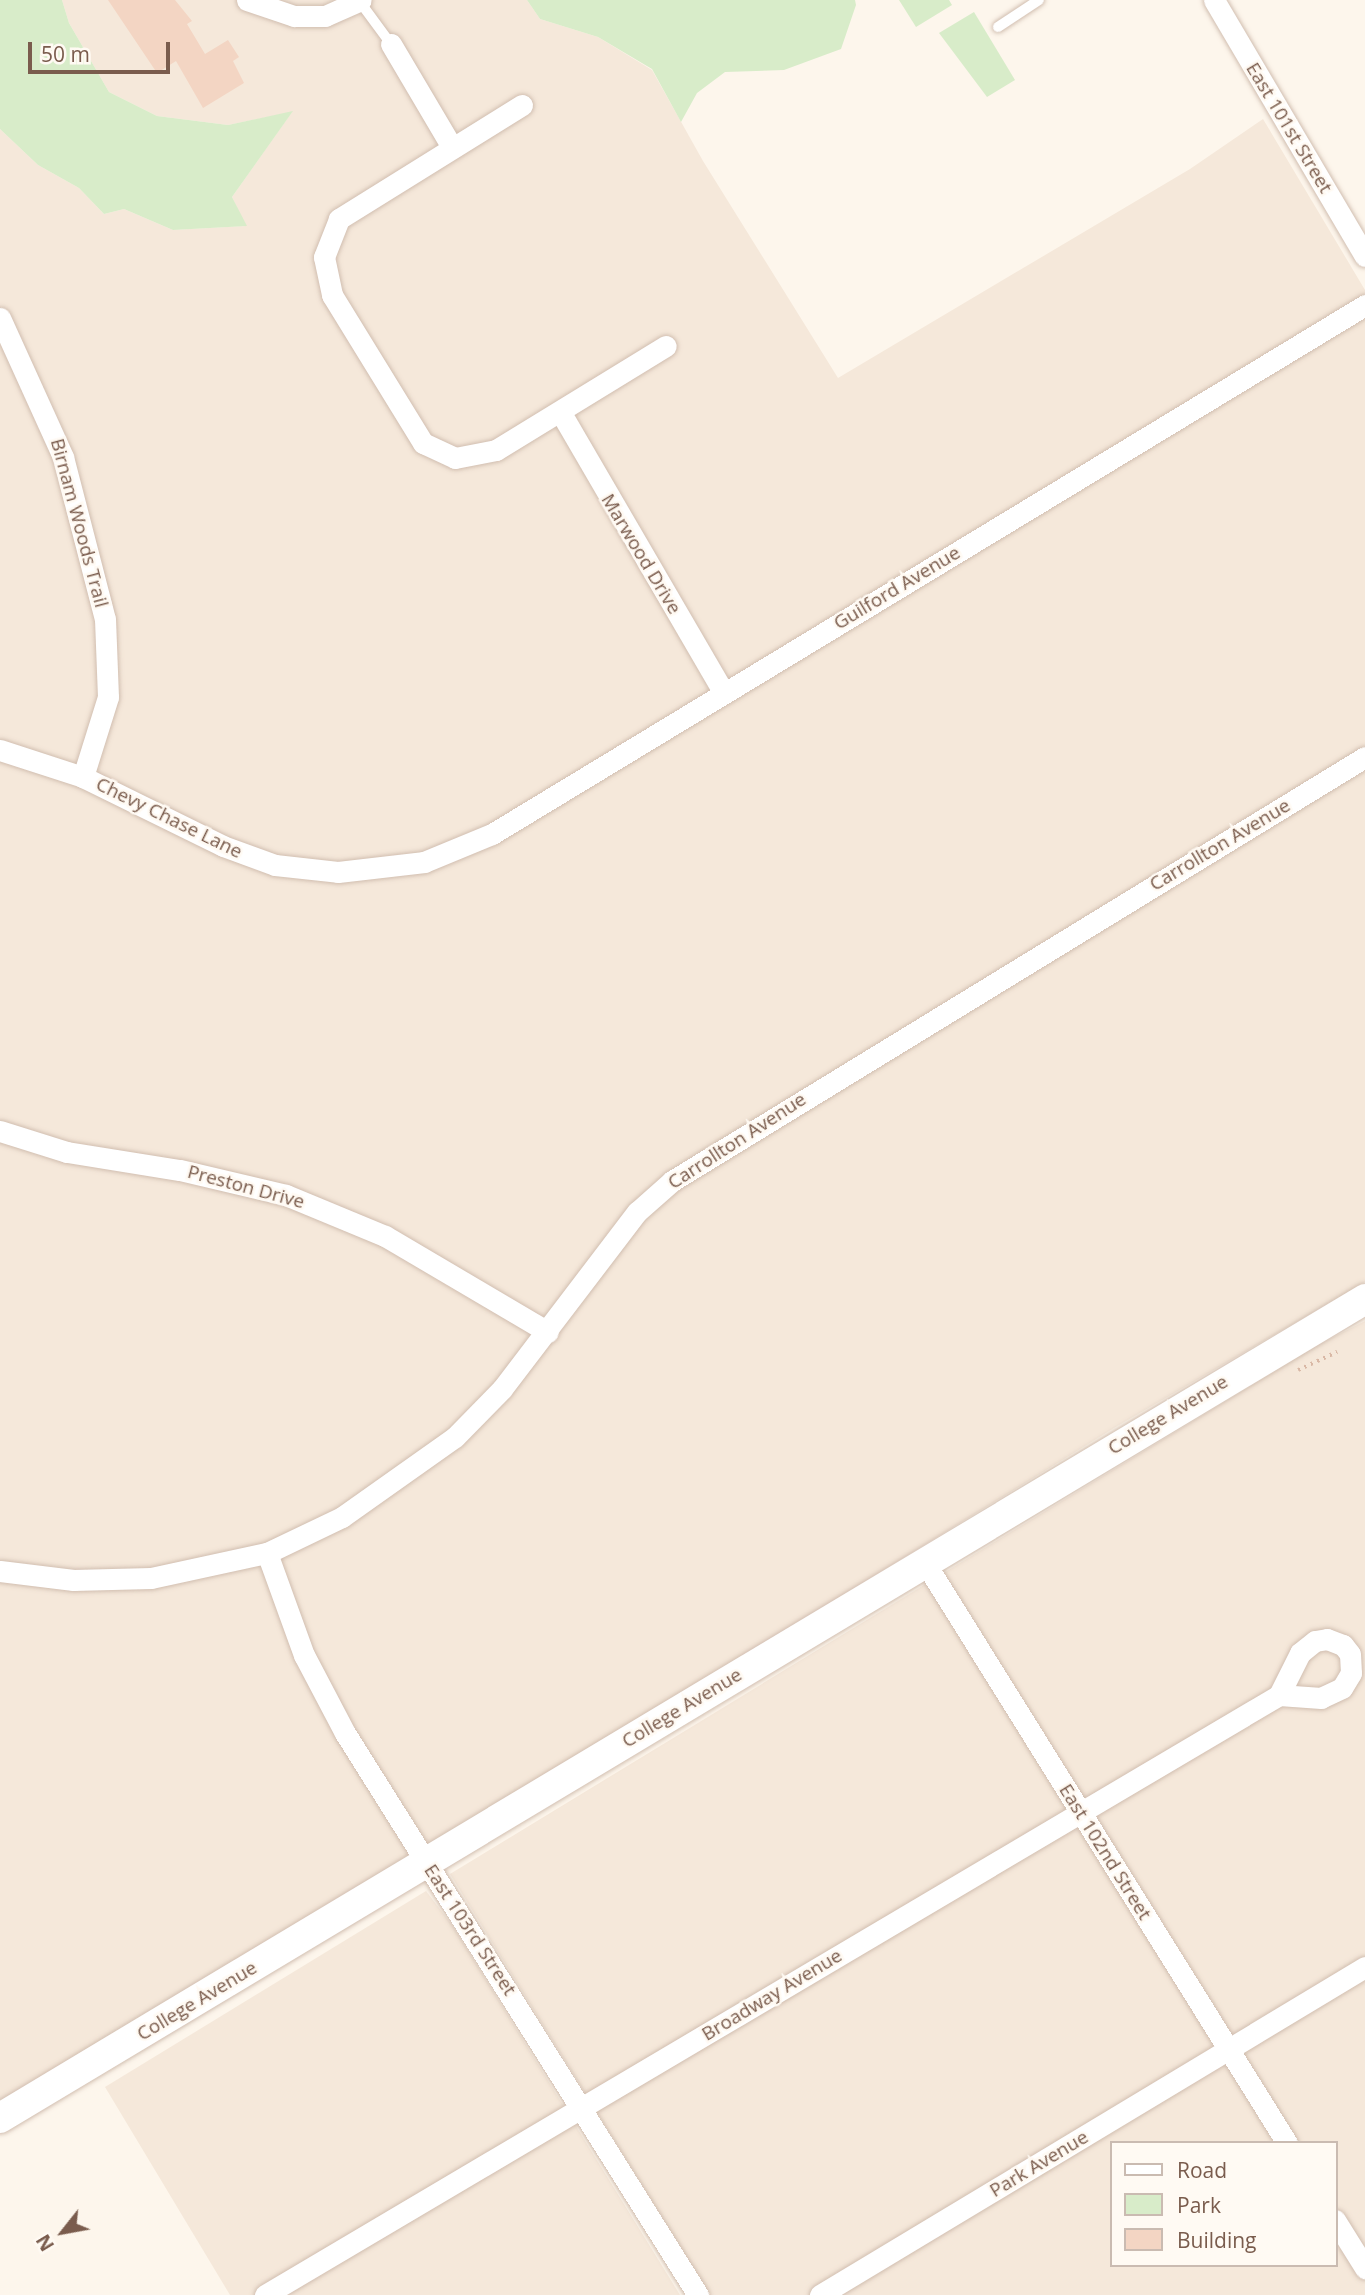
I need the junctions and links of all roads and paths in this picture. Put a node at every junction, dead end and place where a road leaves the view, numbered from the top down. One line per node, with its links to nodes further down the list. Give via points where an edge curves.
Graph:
1 (247, 0): 4 (street, via 294,16 344,11)
2 (1039, 0): 5 (lane)
3 (1214, 0): 9 (street, East 101st Street)
4 (360, 1): 6 (lane)
5 (998, 27)
6 (391, 44): 8 (street)
7 (522, 105): 8 (street)
8 (452, 146): 13 (street, via 339,219 326,245 324,272 332,295 423,443 446,456 481,456)
9 (1365, 256)
10 (1365, 305): 14 (street, Guilford Avenue)
11 (0, 318): 17 (street, Birnam Woods Trail, via 63,457 105,619 108,697)
12 (666, 346): 13 (street)
13 (561, 413): 14 (street, Marwood Drive)
14 (724, 693): 18 (street, Guilford Avenue, via 492,834)
15 (0, 750): 17 (street, Chevy Chase Lane)
16 (1365, 757): 21 (street, Carrollton Avenue, via 672,1181 637,1212)
17 (83, 777): 18 (street, Chevy Chase Lane, via 223,846 275,865 338,872)
18 (424, 862)
19 (0, 1131): 21 (street, Preston Drive, via 67,1152 180,1170 286,1195 385,1236)
20 (1365, 1299): 23 (main road, College Avenue)
21 (548, 1332): 22 (street, Carrollton Avenue, via 502,1389 445,1445 342,1517)
22 (267, 1553): 24 (street, Carrollton Avenue, via 151,1578 73,1580); 27 (street, East 103rd Street, via 288,1618 321,1688)
23 (924, 1561): 26 (street, East 102nd Street); 27 (main road, College Avenue)
24 (0, 1572)
25 (1279, 1695): 26 (street, Broadway Avenue)
26 (1080, 1812): 29 (street, East 102nd Street); 30 (street, Broadway Avenue)
27 (426, 1862): 30 (street, East 103rd Street); 31 (main road, College Avenue)
28 (1365, 1967): 29 (street, Park Avenue)
29 (1229, 2049): 32 (street, East 102nd Street); 37 (street, Park Avenue)
30 (582, 2107): 35 (street, Broadway Avenue); 36 (street, East 103rd Street)
31 (0, 2118)
32 (1286, 2141)
33 (1337, 2223): 34 (street)
34 (1365, 2268)
35 (265, 2295)
36 (698, 2295)
37 (820, 2295)

